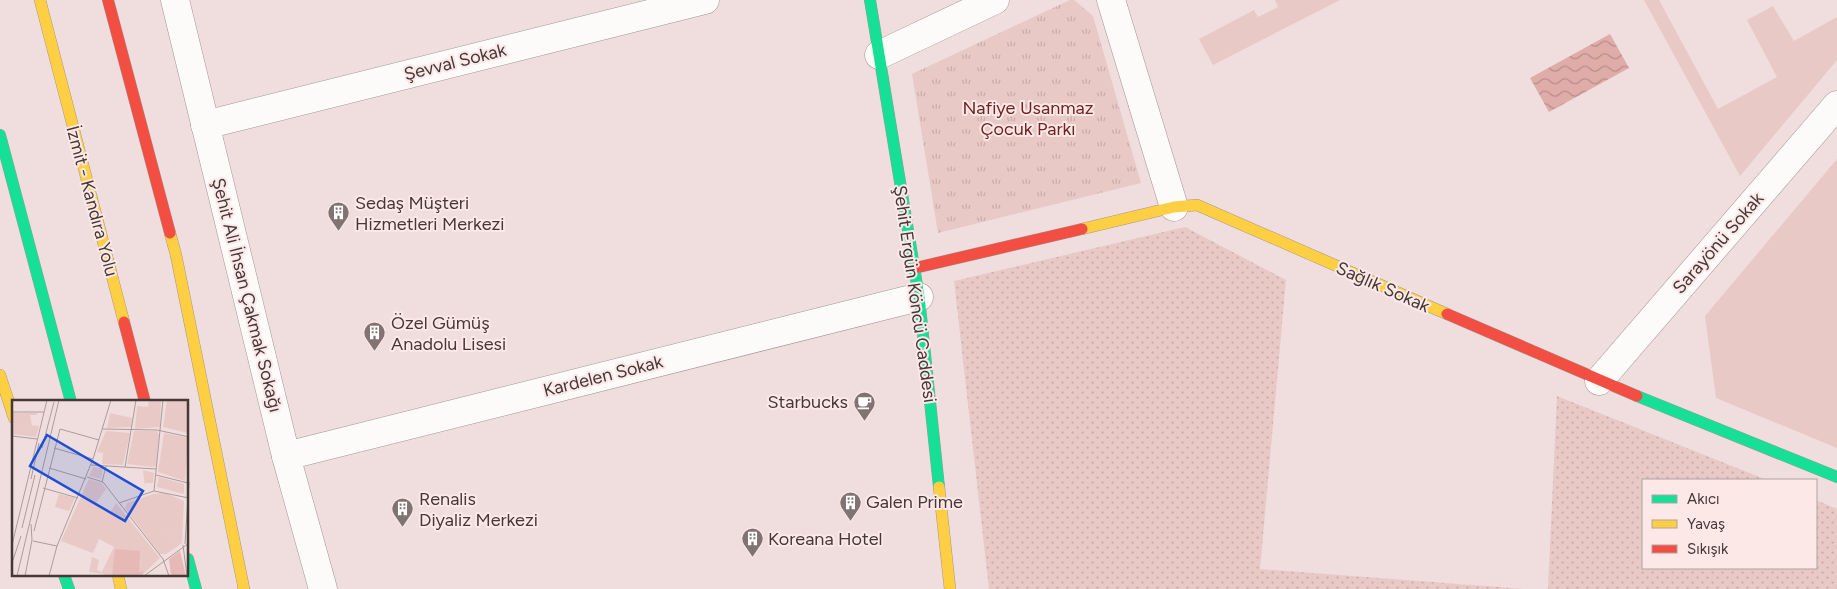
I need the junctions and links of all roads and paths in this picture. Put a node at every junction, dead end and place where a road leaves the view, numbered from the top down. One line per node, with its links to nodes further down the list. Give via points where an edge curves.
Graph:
1 (40, 0): 18 (main road, İzmit - Kandıra Yolu)
2 (108, 0): 28 (main road, via 176,255)
3 (175, 0): 10 (street, Şehit Ali İhsan Çakmak Sokağı)
4 (705, 0): 10 (street, Şevval Sokak)
5 (870, 0): 8 (main road, Şehit Ergün Köncü Caddesi)
6 (996, 0): 8 (street)
7 (1110, 0): 12 (street)
8 (879, 55): 13 (main road, Şehit Ergün Köncü Caddesi)
9 (1837, 105): 16 (street, Sarayönü Sokak)
10 (205, 124): 20 (street, Şehit Ali İhsan Çakmak Sokağı)
11 (0, 135): 17 (main road)
12 (1174, 207): 13 (main road, Sağlık Sokak); 16 (main road, Sağlık Sokak, via 1197,205)
13 (915, 268): 14 (main road, Şehit Ergün Köncü Caddesi)
14 (919, 297): 20 (street, Kardelen Sokak); 30 (main road, Şehit Ergün Köncü Caddesi)
15 (0, 375): 19 (main road)
16 (1599, 381): 21 (main road, Sağlık Sokak)
17 (70, 400)
18 (145, 400)
19 (12, 412)
20 (286, 456): 29 (street, Şehit Ali İhsan Çakmak Sokağı)
21 (1837, 477)
22 (189, 563): 27 (main road)
23 (64, 576): 25 (main road)
24 (118, 576): 26 (main road)
25 (69, 589)
26 (121, 589)
27 (196, 589)
28 (244, 589)
29 (323, 589)
30 (950, 589)

